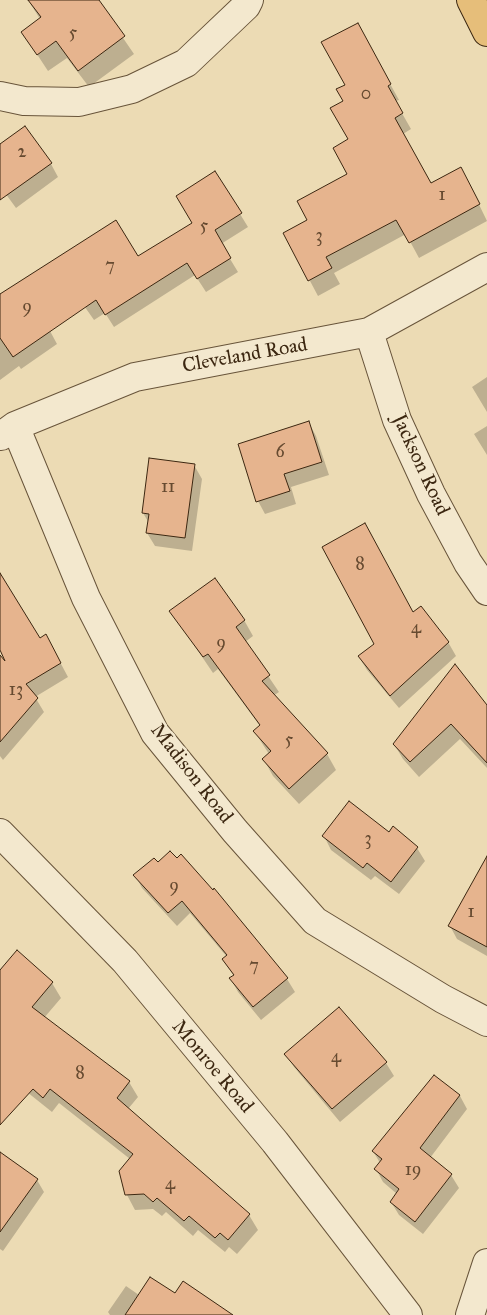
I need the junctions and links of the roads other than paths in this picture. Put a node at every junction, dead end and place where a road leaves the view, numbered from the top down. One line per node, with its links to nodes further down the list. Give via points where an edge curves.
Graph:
1 (249, 0): 4 (street, via 186,63 132,89 79,102)
2 (471, 0): 3 (main road)
3 (487, 32)
4 (0, 96)
5 (487, 267): 6 (street, Cleveland Road)
6 (368, 332): 7 (street, Cleveland Road, via 134,377); 8 (street, Jackson Road, via 397,420 419,469 468,563)
7 (8, 431): 10 (street, Madison Road, via 86,598 155,733 315,921)
8 (487, 591)
9 (0, 833): 12 (street, Monroe Road, via 125,961 275,1142)
10 (487, 1022)
11 (487, 1263): 13 (street)
12 (408, 1315)
13 (470, 1315)

